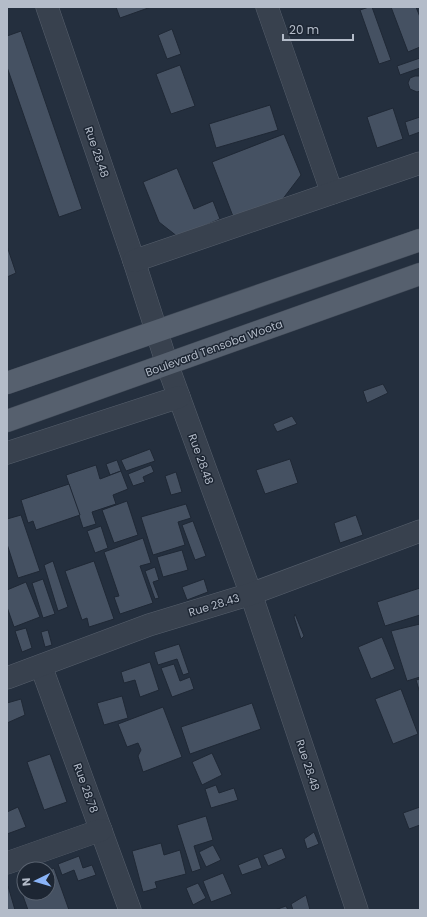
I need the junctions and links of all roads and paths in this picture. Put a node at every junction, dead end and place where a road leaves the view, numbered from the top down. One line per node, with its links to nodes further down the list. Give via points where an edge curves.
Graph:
1 (47, 7): 6 (street, Rue 28.48)
2 (267, 7): 4 (street)
3 (420, 163): 4 (street)
4 (332, 193): 6 (street)
5 (420, 240): 8 (main road)
6 (134, 261): 8 (street, Rue 28.48)
7 (420, 274): 9 (main road, Boulevard Tensoba Woota)
8 (157, 332): 9 (street, Rue 28.48); 10 (main road)
9 (167, 364): 11 (street, Rue 28.48); 12 (main road, Boulevard Tensoba Woota)
10 (7, 383)
11 (179, 397): 13 (street); 15 (street, Rue 28.48)
12 (7, 420)
13 (7, 453)
14 (420, 531): 15 (street, Rue 28.43)
15 (251, 594): 16 (street, Rue 28.43, via 149,625); 21 (street, Rue 28.48)
16 (41, 666): 17 (street, Rue 28.43); 18 (street, Rue 28.78)
17 (7, 678)
18 (101, 830): 19 (street); 20 (street, Rue 28.78)
19 (7, 863)
20 (130, 910)
21 (357, 910)

